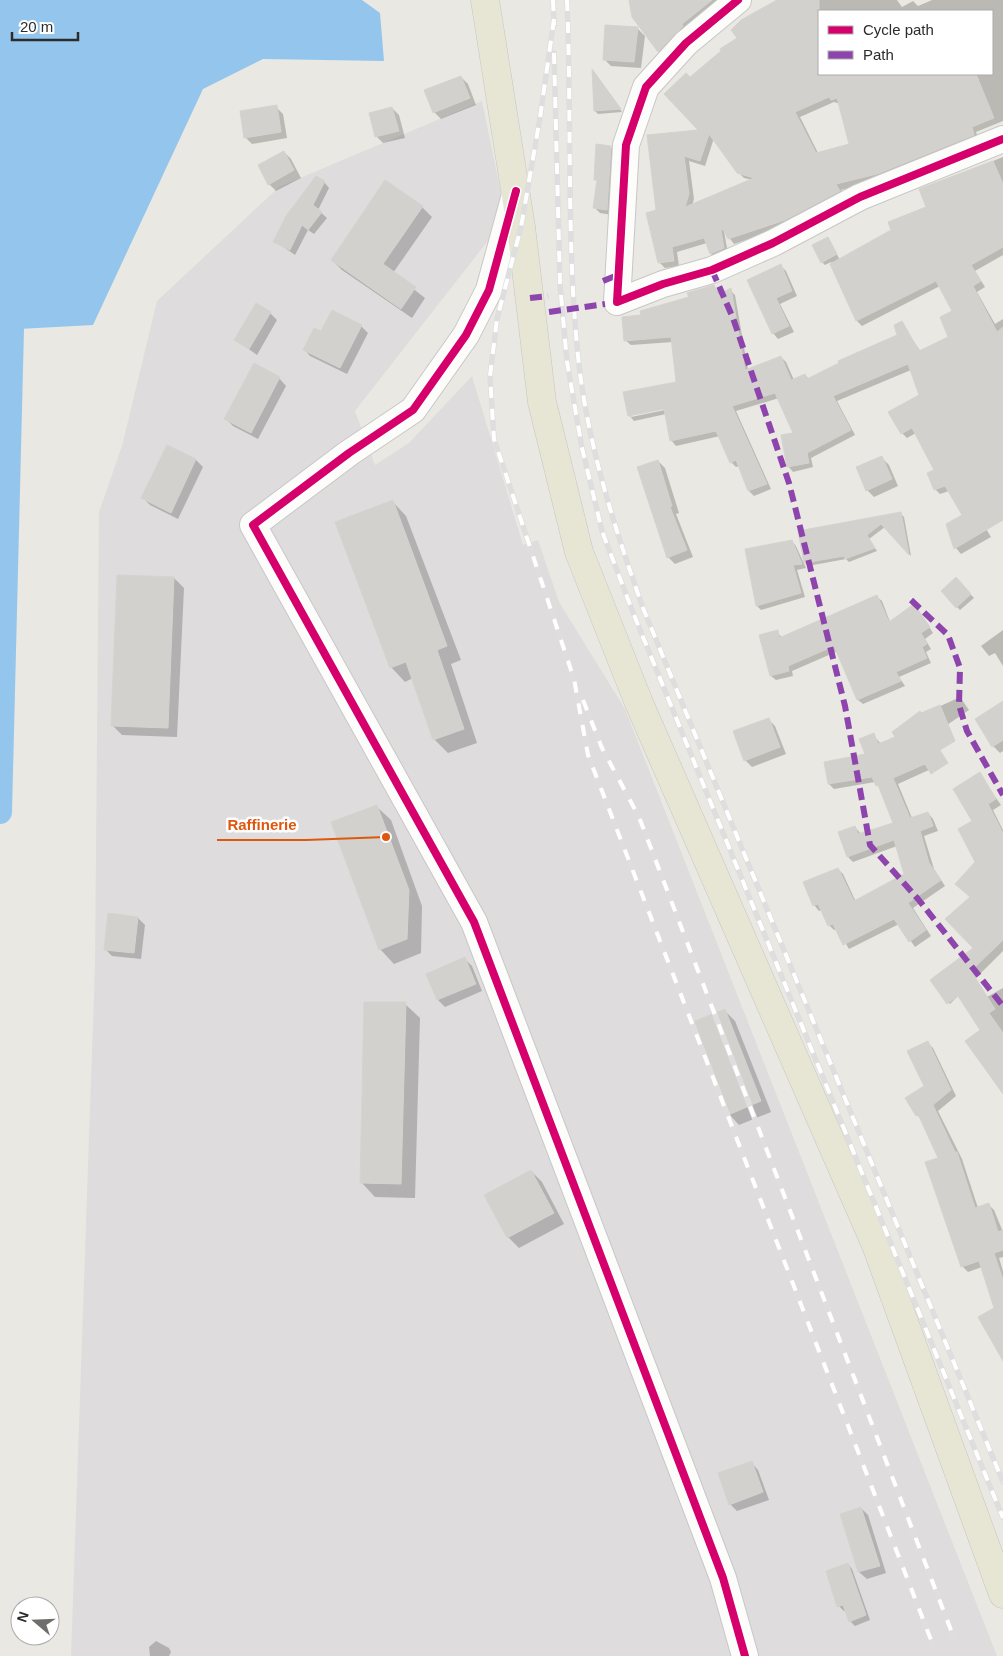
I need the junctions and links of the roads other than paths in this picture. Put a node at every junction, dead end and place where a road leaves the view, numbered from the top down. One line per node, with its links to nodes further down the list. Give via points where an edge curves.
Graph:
1 (485, 0): 4 (main road)
2 (738, 0): 3 (street, via 686,43 646,87 626,145 617,302 712,270 773,243 860,197)
3 (1003, 139)
4 (516, 192): 5 (main road, via 542,402 580,552 639,703 876,1245); 6 (street, via 489,290 466,336 413,410 253,525 474,922 724,1578)
5 (1003, 1594)
6 (745, 1656)

